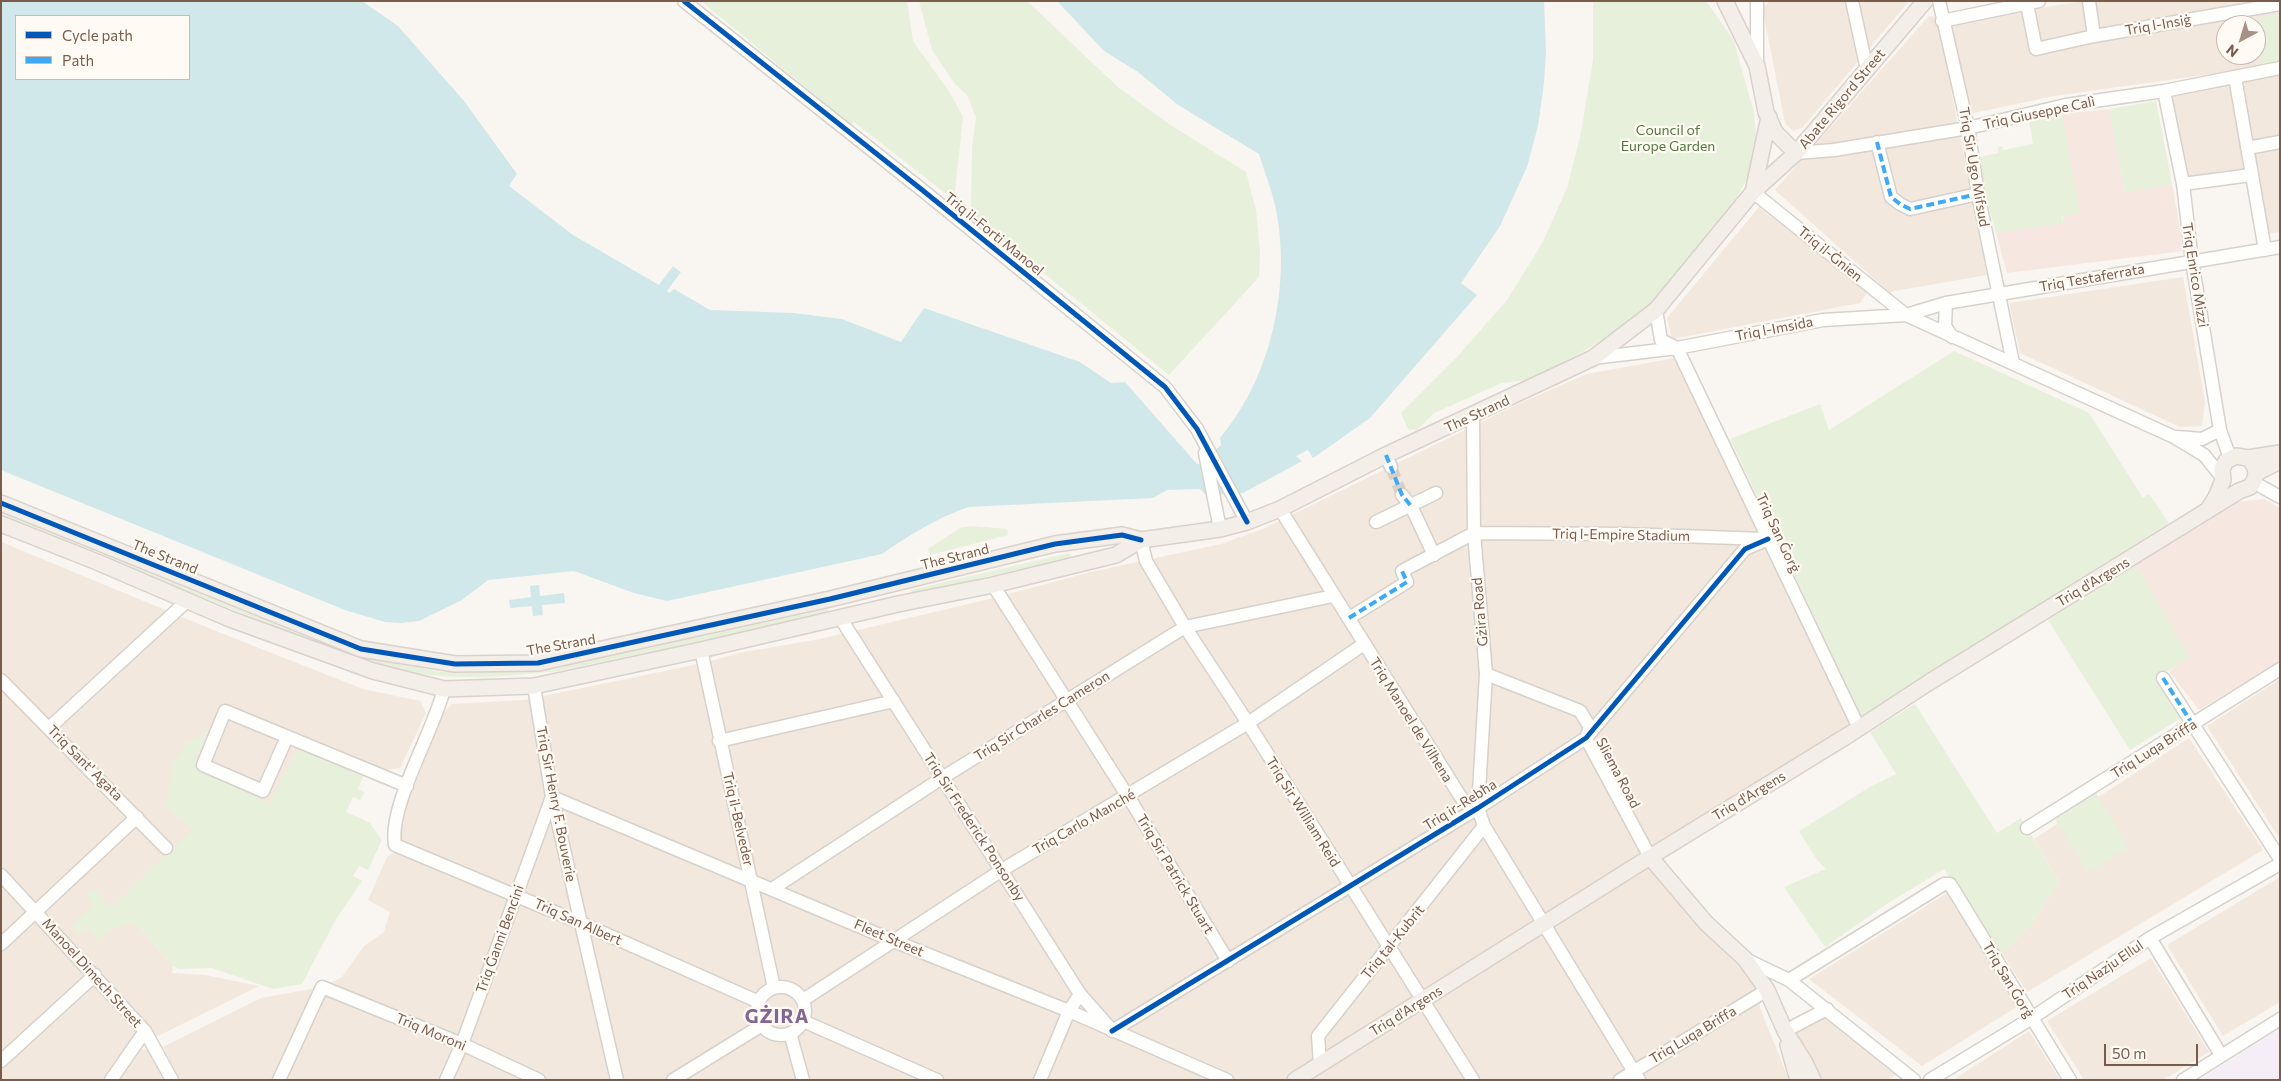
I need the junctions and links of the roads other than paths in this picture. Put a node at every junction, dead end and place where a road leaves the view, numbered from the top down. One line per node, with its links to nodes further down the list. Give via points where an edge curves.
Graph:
1 (684, 1): 41 (street, Triq il-Forti Manoel, via 1165,387 1197,429)
2 (1725, 1): 12 (main road)
3 (1757, 1): 12 (street)
4 (1852, 1): 14 (street)
5 (1925, 1): 14 (main road, Abate Rigord Street)
6 (1939, 1): 10 (street, Triq Sir Ugo Mifsud)
7 (2089, 1): 11 (street)
8 (2033, 3): 10 (street); 11 (street, Triq l-Insiġ, via 2036,49)
9 (2280, 4): 11 (street, Triq l-Insiġ)
10 (1942, 21): 18 (street, Triq Sir Ugo Mifsud)
11 (2094, 36)
12 (1757, 66): 17 (main road)
13 (2280, 68): 15 (street, Triq Giuseppe Calì)
14 (1867, 70): 22 (main road, Abate Rigord Street)
15 (2235, 76): 16 (street, Triq Giuseppe Calì); 21 (street)
16 (2164, 91): 18 (street, Triq Giuseppe Calì, via 2066,105); 24 (street, Triq Enrico Mizzi)
17 (1768, 118): 22 (main road, via 1775,132); 25 (main road)
18 (1968, 128): 19 (street, Triq Giuseppe Calì); 26 (street, Triq Sir Ugo Mifsud)
19 (1877, 142): 22 (street, Triq Giuseppe Calì, via 1834,150); 26 (street, via 1891,196 1905,207 1910,209)
20 (2280, 142): 21 (street)
21 (2247, 148): 23 (street)
22 (1796, 152): 25 (main road, Abate Rigord Street)
23 (2251, 175): 24 (street); 28 (street)
24 (2183, 184): 29 (street, Triq Enrico Mizzi)
25 (1753, 192): 32 (main road, The Strand); 33 (street, Triq il-Ġnien)
26 (1978, 194): 30 (street, Triq Sir Ugo Mifsud)
27 (2280, 247): 28 (street, Triq Testaferrata)
28 (2265, 250): 29 (street, Triq Testaferrata)
29 (2192, 261): 30 (street, Triq Testaferrata); 39 (street, Triq Enrico Mizzi)
30 (1999, 294): 31 (street, Triq Testaferrata); 37 (street, Triq Sir Ugo Mifsud)
31 (1946, 303): 33 (street, Triq Testaferrata); 34 (street, via 1945,326)
32 (1656, 310): 35 (street, Triq San Ġorġ, via 1661,340); 36 (main road, The Strand)
33 (1906, 315): 34 (street, Triq l-Imsida); 35 (street, Triq l-Imsida, via 1823,320)
34 (1952, 337): 37 (street, Triq l-Imsida)
35 (1677, 348): 36 (street, Triq l-Imsida); 61 (street, Triq San Ġorġ)
36 (1593, 358): 38 (main road, The Strand)
37 (2013, 364): 40 (street, Triq l-Imsida)
38 (1473, 416): 54 (main road, The Strand, via 1389,461); 60 (street, Gżira Road)
39 (2220, 430): 40 (street, Triq l-Imsida, via 2202,438); 43 (street, Triq Enrico Mizzi)
40 (2174, 437): 46 (street, Triq l-Imsida, via 2204,455)
41 (1203, 443): 56 (street, Triq il-Forti Manoel); 59 (street, Triq il-Forti Manoel)
42 (2280, 453): 44 (main road)
43 (2230, 458): 44 (main road); 46 (main road, Triq d'Argens, via 2223,466)
44 (2248, 458): 47 (main road, via 2254,466)
45 (2280, 461): 47 (main road, Triq d'Argens)
46 (2222, 478): 48 (main road, via 2228,487); 55 (main road, Triq d'Argens, via 2216,497)
47 (2255, 478): 48 (main road, Triq d'Argens, via 2250,487); 51 (street)
48 (2239, 491): 55 (main road, Triq d'Argens)
49 (1436, 493): 53 (street)
50 (1402, 495): 53 (street)
51 (2280, 497)
52 (1, 502): 62 (main road, The Strand, via 360,649 455,664 538,663 838,597 1055,544 1122,535)
53 (1411, 506): 57 (street); 63 (street)
54 (1280, 509): 56 (main road, The Strand); 65 (street, Triq Manoel de Vilhena)
55 (2205, 513): 83 (main road, Triq d'Argens, via 1928,682)
56 (1247, 522): 59 (main road, The Strand)
57 (1376, 522)
58 (1, 524): 66 (main road, The Strand)
59 (1220, 529): 62 (main road, The Strand)
60 (1474, 533): 61 (street, Triq l-Empire Stadium); 63 (street); 73 (street, Gżira Road)
61 (1768, 539): 83 (street, Triq San Ġorġ); 85 (street, Triq ir-Rebħa, via 1745,549)
62 (1141, 540): 64 (main road, The Strand, via 1116,555); 69 (street, Triq Sir William Reid, via 1146,561)
63 (1434, 555): 67 (street, via 1402,571 1407,582)
64 (993, 585): 68 (main road, The Strand); 79 (street, Triq Sir Patrick Stuart)
65 (1333, 596): 67 (street, Triq Manoel de Vilhena); 69 (street, Triq Sir Charles Cameron)
66 (188, 600): 77 (main road, The Strand, via 230,619 373,671); 82 (street)
67 (1349, 618): 70 (street, Triq Manoel de Vilhena)
68 (840, 619): 71 (main road, The Strand); 78 (street, Triq Sir Frederick Ponsonby)
69 (1185, 627): 79 (street, Triq Sir Charles Cameron); 80 (street, Triq Sir William Reid)
70 (1364, 644): 80 (street, Triq Carlo Manché); 91 (street, Triq Manoel de Vilhena, via 1462,800)
71 (701, 650): 76 (main road, The Strand); 86 (street, Triq il-Belveder)
72 (2280, 669): 81 (street, Triq Luqa Briffa)
73 (1486, 674): 85 (street, Sliema Road, via 1580,711 1590,727); 91 (street, Gżira Road)
74 (2163, 678): 81 (street)
75 (1, 680): 82 (street, Triq Sant' Agata)
76 (534, 686): 77 (main road, The Strand); 89 (street, Triq Sir Henry F. Bouverie)
77 (444, 690): 88 (street)
78 (894, 701): 86 (street); 87 (street, Triq Sir Frederick Ponsonby)
79 (1067, 701): 87 (street, Triq Sir Charles Cameron); 90 (street, Triq Sir Patrick Stuart)
80 (1248, 723): 90 (street, Triq Carlo Manché); 102 (street, Triq Sir William Reid)
81 (2193, 725): 94 (street, Triq Luqa Briffa); 97 (street)
82 (49, 728): 92 (street, Triq Sant' Agata)
83 (1859, 728): 96 (main road, Triq d'Argens)
84 (287, 736): 84 (street, via 225,711 203,765 263,791); 88 (street)
85 (1586, 738): 91 (street, Triq ir-Rebħa); 96 (street, Sliema Road)
86 (719, 741): 101 (street, Triq il-Belveder)
87 (942, 778): 99 (street, Triq Sir Frederick Ponsonby); 103 (street, Triq Sir Charles Cameron)
88 (407, 786): 104 (street, Triq San Albert, via 392,832 395,845)
89 (552, 796): 101 (street, Fleet Street); 104 (street, Triq Ġanni Bencini); 106 (street, Triq Sir Henry F. Bouverie)
90 (1128, 796): 99 (street, Triq Carlo Manché); 113 (street, Triq Sir Patrick Stuart)
91 (1478, 808): 93 (street); 102 (street, Triq ir-Rebħa)
92 (137, 817): 95 (street, Triq Sant' Agata); 105 (street)
93 (1484, 826): 107 (street); 111 (street, Triq tal-Kubrit)
94 (2027, 828)
95 (166, 848)
96 (1650, 857): 107 (main road, Triq d'Argens); 112 (main road, Sliema Road, via 1706,923)
97 (2280, 859)
98 (2280, 864): 108 (street, Triq Nazju Ellul)
99 (1002, 870): 109 (street, Triq Carlo Manché); 118 (street, Triq Sir Frederick Ponsonby)
100 (1, 874): 105 (street, Manoel Dimech Street)
101 (752, 880): 103 (street, Fleet Street); 116 (street, Triq il-Belveder)
102 (1350, 886): 111 (street, Triq Sir William Reid); 113 (street, Triq ir-Rebħa)
103 (772, 889): 109 (street, Fleet Street)
104 (517, 895): 106 (street, Triq San Albert); 132 (street, Triq Ġanni Bencini)
105 (36, 911): 110 (street); 114 (street, Manoel Dimech Street)
106 (581, 923): 121 (street, Triq San Albert); 142 (street, Triq Sir Henry F. Bouverie)
107 (1544, 923): 120 (main road, Triq d'Argens); 136 (street)
108 (2150, 938): 124 (street, Triq Nazju Ellul); 133 (street)
109 (894, 941): 119 (street, Triq Carlo Manché); 123 (street, Fleet Street)
110 (1, 944)
111 (1388, 948): 120 (street, Triq Sir William Reid); 135 (street, Triq tal-Kubrit, via 1318,1036)
112 (1745, 959): 115 (street); 117 (main road, Sliema Road)
113 (1228, 961): 129 (street, Triq ir-Rebħa)
114 (95, 975): 128 (street, Manoel Dimech Street); 134 (street)
115 (1789, 980): 122 (street); 124 (street, Triq San Ġorġ, via 1944,884 1950,884)
116 (774, 988): 119 (street, via 790,989); 121 (street)
117 (1766, 990): 130 (main road, Sliema Road); 136 (street, Triq Luqa Briffa)
118 (1080, 994): 123 (street); 129 (street, Triq Sir Frederick Ponsonby)
119 (802, 1000): 126 (street)
120 (1422, 1001): 135 (main road, Triq d'Argens); 149 (street, Triq Sir William Reid)
121 (759, 1002): 127 (street)
122 (1827, 1009): 130 (street); 153 (street)
123 (1069, 1011): 129 (street, Fleet Street); 146 (street)
124 (2032, 1018): 154 (street, Triq Nazju Ellul); 155 (street, Triq San Ġorġ)
125 (2280, 1019): 133 (street)
126 (803, 1021): 131 (street); 145 (street)
127 (762, 1025): 131 (street, via 775,1034); 143 (street)
128 (145, 1031): 137 (street); 138 (street, Manoel Dimech Street)
129 (1112, 1031): 147 (street, Fleet Street)
130 (1785, 1031): 151 (main road, Sliema Road); 152 (main road, Sliema Road)
131 (790, 1033): 144 (street)
132 (462, 1044): 139 (street, Triq Moroni, via 322,987); 140 (street, Triq Ġanni Bencini); 141 (street, Triq Moroni)
133 (2221, 1055): 156 (street)
134 (1, 1062)
135 (1320, 1063): 148 (main road, Triq d'Argens)
136 (1636, 1075): 150 (street, Triq Luqa Briffa)
137 (111, 1080)
138 (172, 1080)
139 (279, 1080)
140 (446, 1080)
141 (539, 1080)
142 (617, 1080)
143 (673, 1080)
144 (803, 1080)
145 (937, 1080)
146 (1040, 1080)
147 (1227, 1080)
148 (1295, 1080)
149 (1473, 1080)
150 (1620, 1080)
151 (1798, 1080)
152 (1813, 1080)
153 (1914, 1080)
154 (1930, 1080)
155 (2070, 1080)
156 (2183, 1080)

